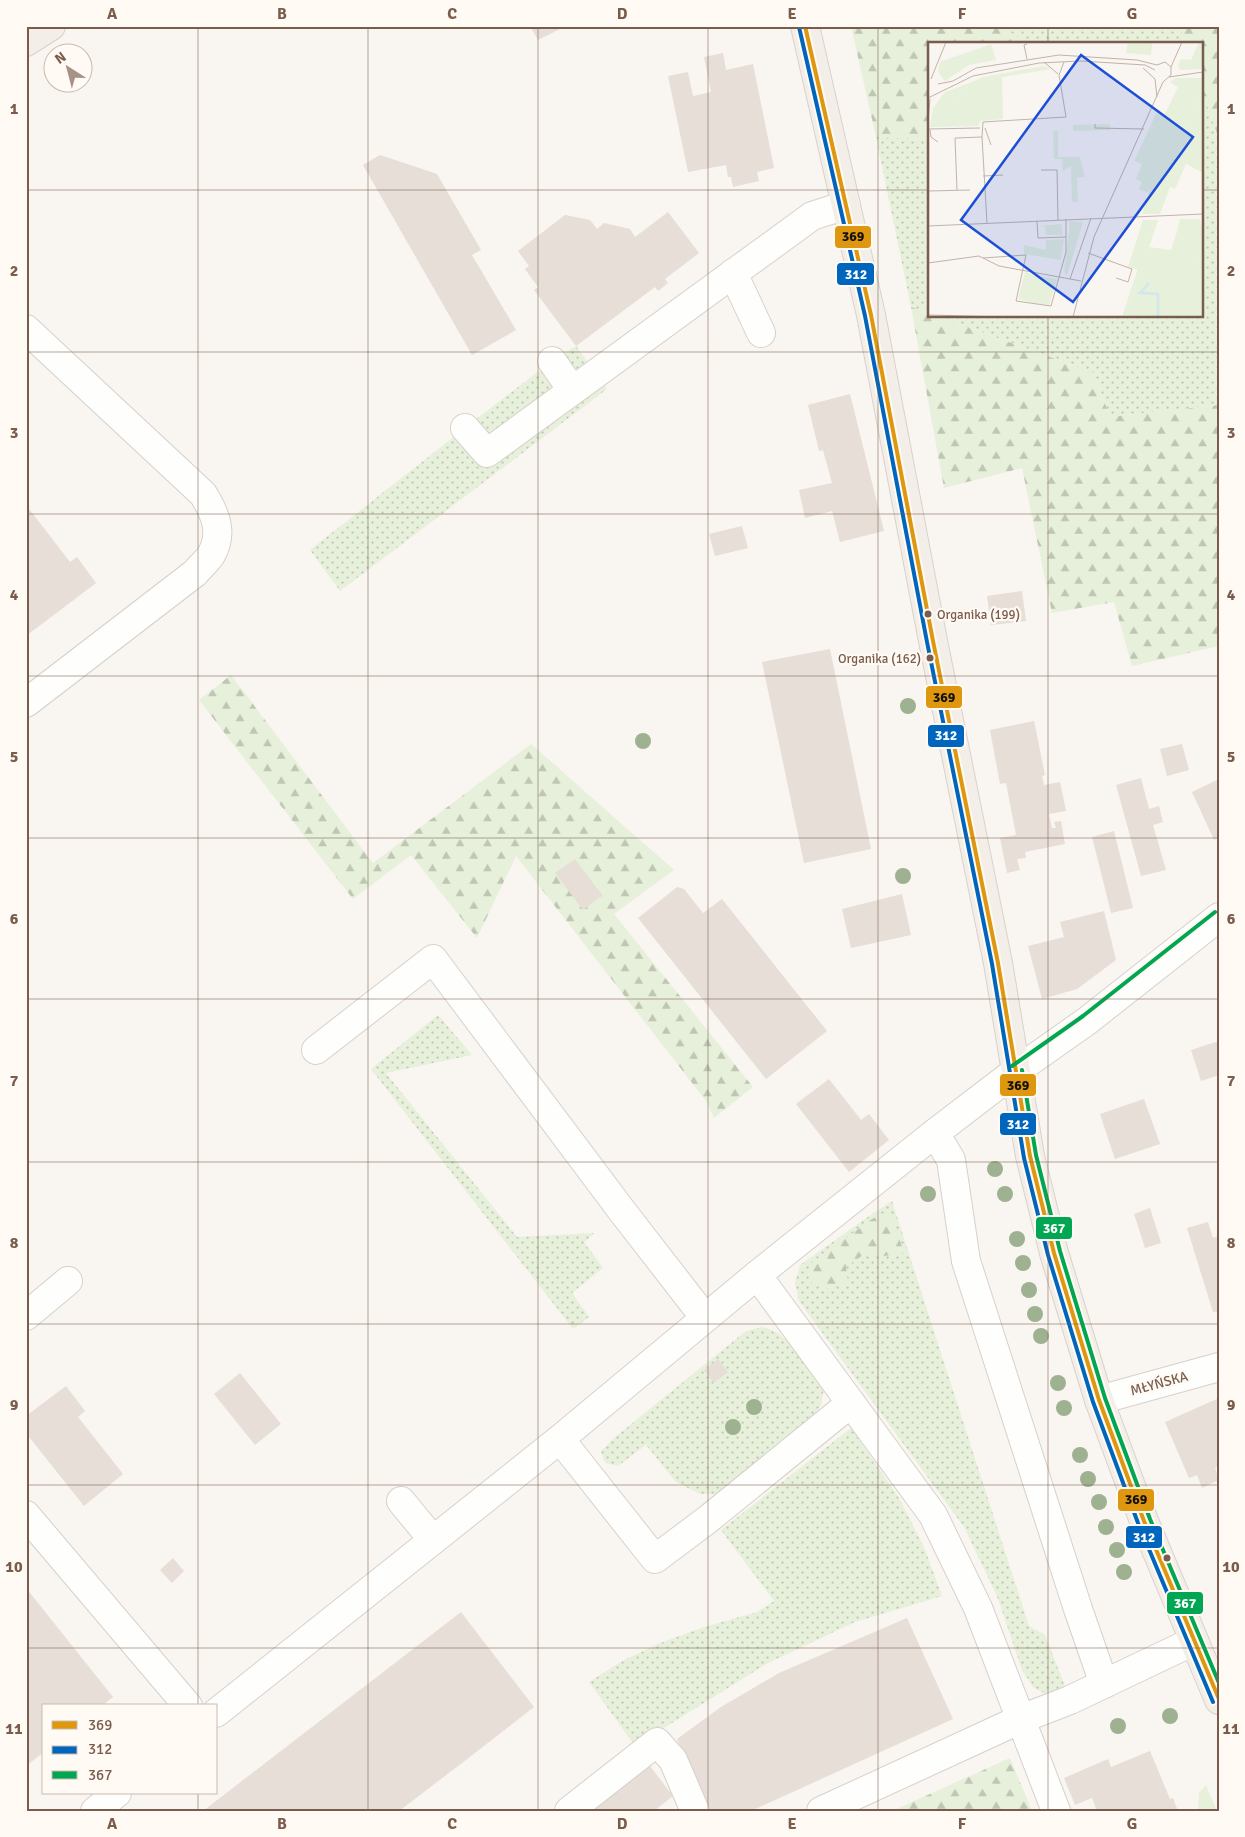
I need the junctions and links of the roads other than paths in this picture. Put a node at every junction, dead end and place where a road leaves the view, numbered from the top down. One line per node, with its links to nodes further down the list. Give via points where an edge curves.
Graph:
1 (52, 26): 3 (main road)
2 (805, 26): 4 (main road)
3 (26, 42)
4 (846, 205): 5 (street, via 812,216); 14 (main road, via 871,315)
5 (733, 273): 7 (street); 9 (street)
6 (26, 329): 11 (street, via 204,494 215,513 217,533 211,554 195,573)
7 (761, 333)
8 (552, 361): 9 (street)
9 (572, 390): 10 (street, via 487,453)
10 (465, 428)
11 (26, 703)
12 (1219, 917): 14 (street, via 1087,1021)
13 (316, 1050): 19 (street, via 433,959)
14 (1016, 1071): 15 (street); 21 (main road, via 1030,1156 1054,1253)
15 (935, 1133): 16 (street); 28 (street, via 951,1160 966,1261)
16 (756, 1275): 19 (street); 22 (street)
17 (68, 1282): 18 (street)
18 (26, 1316)
19 (705, 1318): 23 (street)
20 (1219, 1367): 21 (street, MŁYŃSKA)
21 (1099, 1400): 27 (main road, via 1144,1521)
22 (851, 1404): 23 (street, via 655,1559); 32 (street, via 933,1515 978,1608)
23 (560, 1439): 26 (street)
24 (401, 1501): 26 (street)
25 (26, 1515): 30 (street)
26 (433, 1540): 31 (street)
27 (1194, 1641): 28 (street); 29 (main road)
28 (1104, 1684): 32 (street)
29 (1219, 1700)
30 (186, 1704)
31 (218, 1712)
32 (1021, 1719): 37 (street); 38 (street)
33 (116, 1794): 34 (street)
34 (95, 1811)
35 (569, 1811): 36 (street, via 657,1742 673,1760)
36 (695, 1811)
37 (821, 1811)
38 (1056, 1811)

